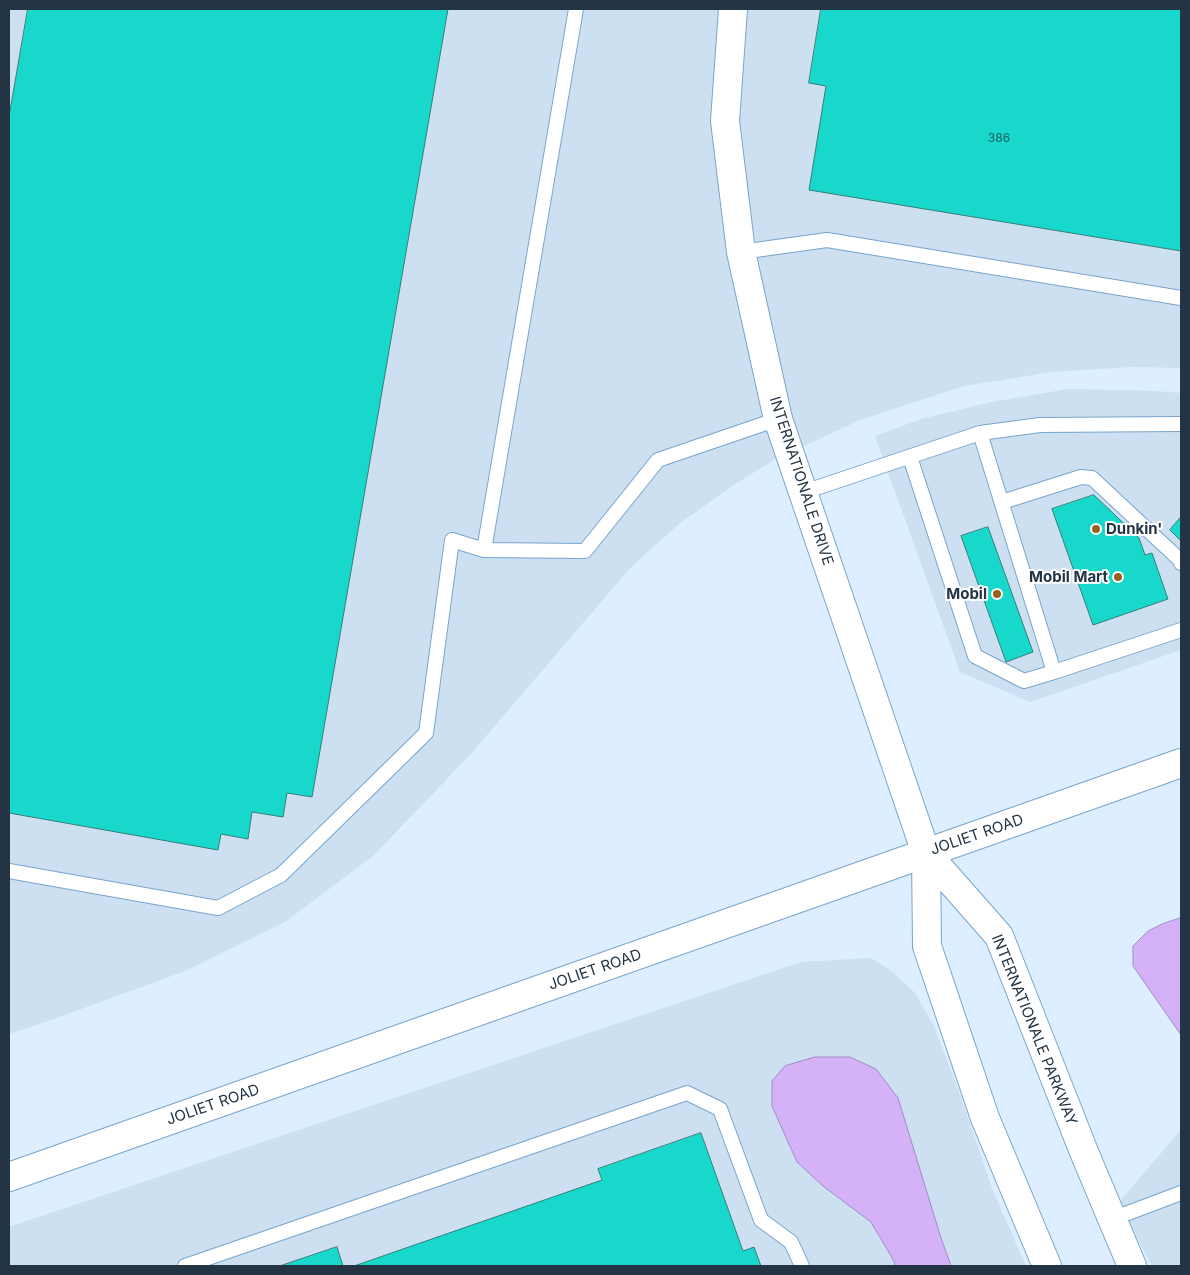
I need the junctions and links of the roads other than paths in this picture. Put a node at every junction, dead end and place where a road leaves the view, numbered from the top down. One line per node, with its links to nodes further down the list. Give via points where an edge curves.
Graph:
1 (576, 9): 11 (lane)
2 (733, 9): 3 (street, INTERNATIONALE DRIVE, via 725,121)
3 (741, 252): 4 (lane, via 826,240); 5 (street, INTERNATIONALE DRIVE)
4 (1181, 298)
5 (778, 419): 9 (street, INTERNATIONALE DRIVE); 11 (lane, via 658,460 585,551)
6 (1181, 424): 7 (lane, via 1040,425)
7 (980, 433): 8 (lane); 10 (lane)
8 (910, 457): 9 (lane); 14 (lane, via 975,656 1024,681)
9 (804, 492): 16 (street, INTERNATIONALE DRIVE)
10 (1002, 502): 12 (lane, via 1080,477 1092,478); 14 (lane)
11 (484, 550): 17 (lane, via 452,540 426,733 281,875 218,908)
12 (1181, 563)
13 (1181, 630): 14 (lane)
14 (1054, 672)
15 (1181, 763): 16 (street, JOLIET ROAD)
16 (926, 853): 18 (street, JOLIET ROAD); 20 (street, INTERNATIONALE PARKWAY, via 999,936); 23 (street, via 927,946 985,1118)
17 (9, 871)
18 (9, 1177)
19 (1181, 1193): 20 (lane)
20 (1112, 1219): 24 (street, INTERNATIONALE PARKWAY)
21 (185, 1266): 22 (lane, via 687,1093 720,1109 761,1220 791,1242)
22 (802, 1266)
23 (1047, 1266)
24 (1132, 1266)

